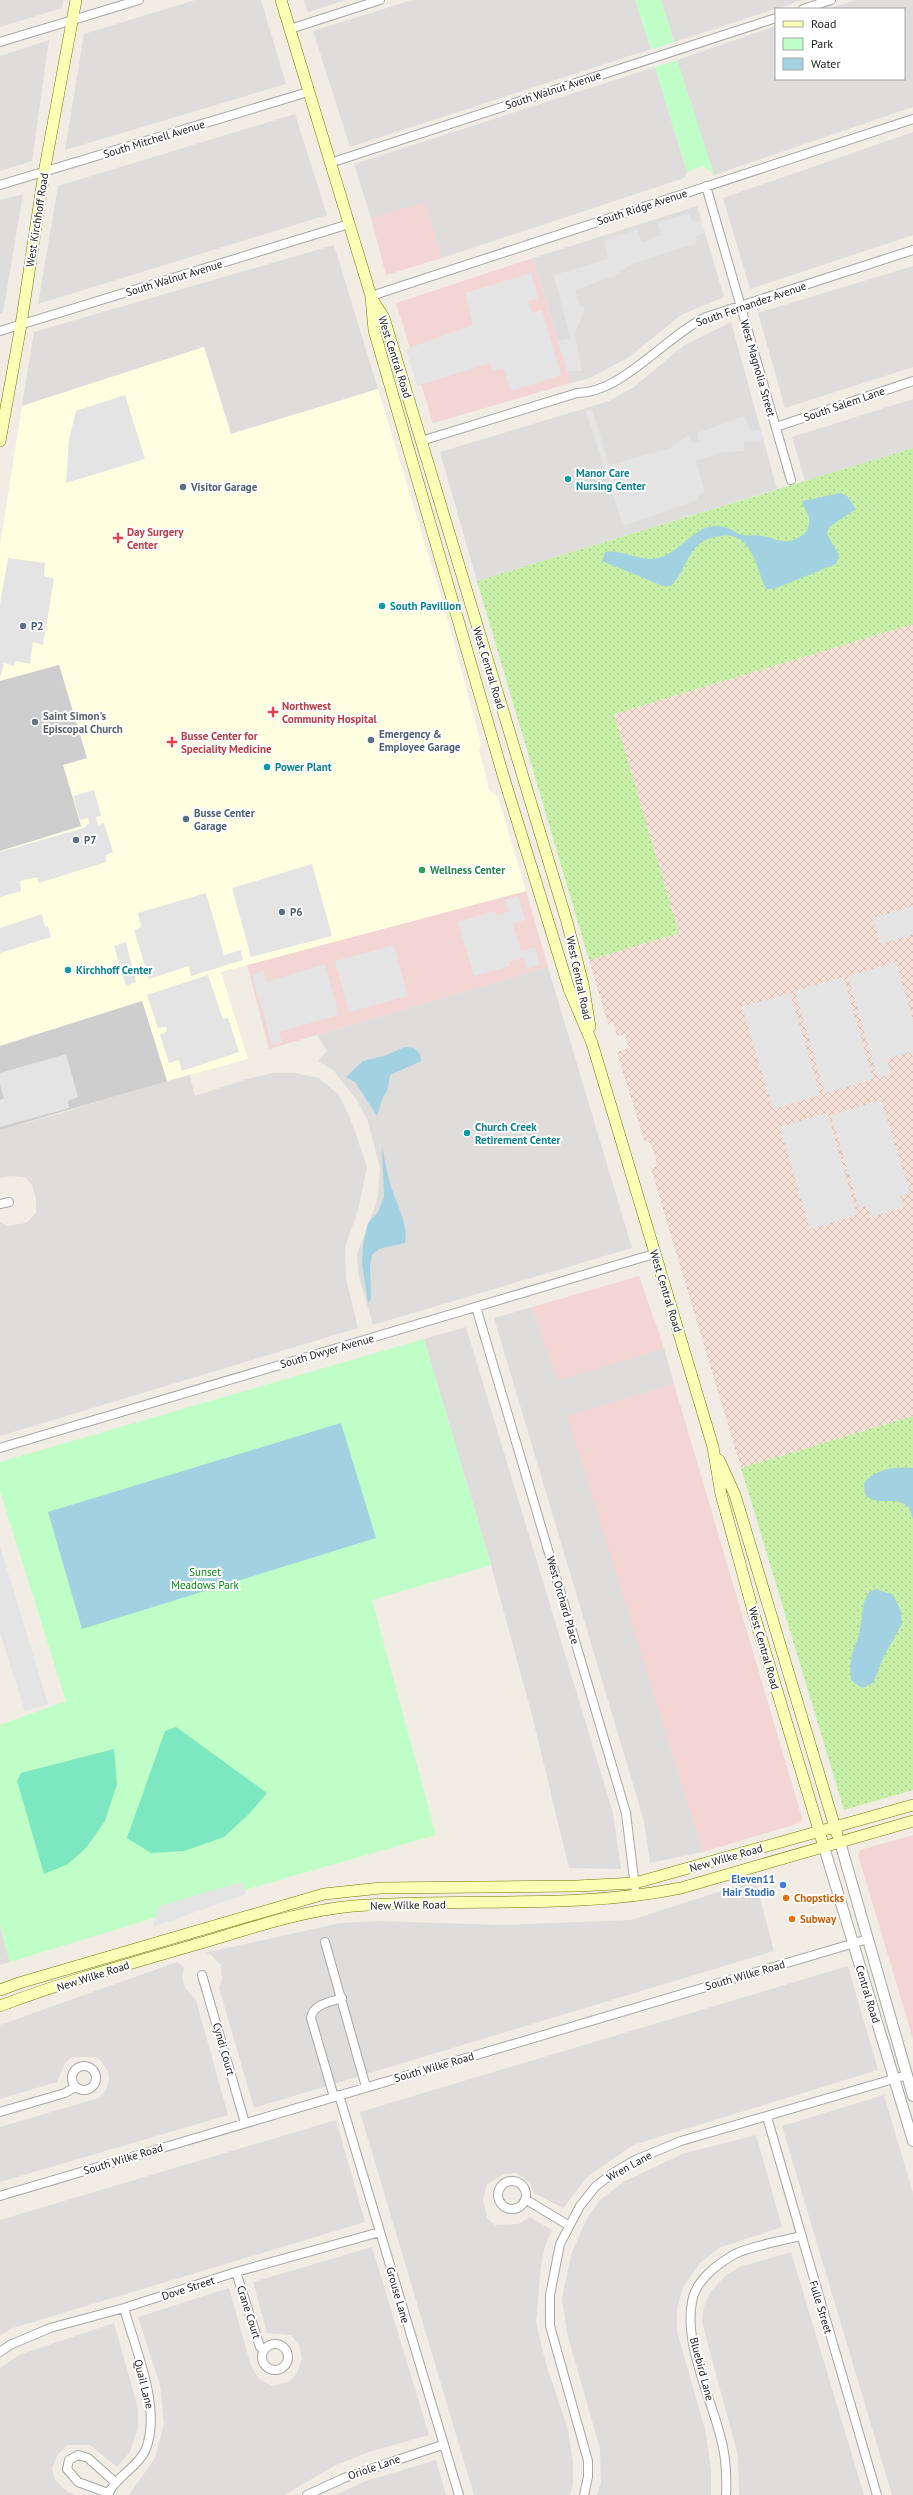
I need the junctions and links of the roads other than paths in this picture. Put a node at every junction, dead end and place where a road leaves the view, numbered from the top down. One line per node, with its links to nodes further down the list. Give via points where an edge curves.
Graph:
1 (76, 0): 8 (main road, West Kirchhoff Road)
2 (139, 0): 8 (street)
3 (281, 0): 9 (main road, West Central Road)
4 (380, 0): 9 (street)
5 (831, 0): 6 (street)
6 (806, 8)
7 (775, 18): 13 (street, South Walnut Avenue)
8 (73, 20): 10 (street); 14 (main road, West Kirchhoff Road)
9 (290, 30): 11 (main road, West Central Road)
10 (0, 42)
11 (308, 92): 13 (main road, West Central Road); 14 (street, South Mitchell Avenue)
12 (913, 119): 16 (street, South Ridge Avenue)
13 (330, 162): 17 (main road, West Central Road)
14 (44, 173): 15 (street, South Mitchell Avenue); 21 (main road, West Kirchhoff Road)
15 (0, 186)
16 (706, 186): 19 (street, South Ridge Avenue); 20 (street, West Magnolia Street)
17 (349, 224): 19 (main road, West Central Road); 21 (street, South Walnut Avenue)
18 (913, 250): 20 (street, South Fernandez Avenue)
19 (371, 296): 26 (main road, West Central Road, via 384,318); 28 (main road, West Central Road, via 374,330 471,671 569,989)
20 (741, 306): 24 (street, West Magnolia Street); 26 (street, South Fernandez Avenue, via 706,317 688,326 635,367 605,386)
21 (21, 325): 22 (street, South Walnut Avenue); 25 (main road, West Kirchhoff Road)
22 (0, 331)
23 (913, 381): 24 (street, South Salem Lane)
24 (776, 427): 27 (street, West Magnolia Street)
25 (0, 441)
26 (421, 441): 28 (main road, West Central Road, via 567,922 583,984)
27 (791, 480)
28 (592, 1043): 31 (main road, West Central Road)
29 (9, 1202): 30 (street)
30 (0, 1204)
31 (654, 1254): 32 (street, South Dwyer Avenue); 33 (main road, West Central Road)
32 (476, 1307): 34 (street, South Dwyer Avenue); 41 (street, West Orchard Place, via 626,1813)
33 (714, 1447): 37 (main road, West Central Road, via 735,1495); 38 (main road, West Central Road, via 721,1494 752,1611)
34 (0, 1448)
35 (913, 1805): 37 (main road, New Wilke Road)
36 (913, 1821): 39 (main road, New Wilke Road)
37 (835, 1827): 38 (main road, New Wilke Road); 39 (main road, West Central Road)
38 (819, 1832): 40 (main road, West Central Road); 41 (main road, New Wilke Road)
39 (840, 1842): 40 (main road, New Wilke Road); 43 (street, Central Road)
40 (824, 1847): 42 (main road, New Wilke Road, via 682,1888); 45 (street, Central Road)
41 (634, 1883): 42 (street, West Orchard Place); 47 (main road, New Wilke Road, via 381,1888 324,1894 19,1982)
42 (635, 1896): 49 (main road, New Wilke Road, via 385,1905 331,1910 242,1931)
43 (868, 1939): 45 (street, South Wilke Road); 50 (street, Central Road)
44 (325, 1942): 48 (street)
45 (852, 1944): 51 (street, Central Road); 53 (street, South Wilke Road)
46 (202, 1975): 58 (street, Cyndi Court)
47 (0, 1990)
48 (342, 1998): 53 (street); 54 (street, Grouse Lane, via 320,2005 312,2013 311,2018)
49 (0, 2006)
50 (907, 2075): 51 (street, Wren Lane); 55 (street, Central Road)
51 (894, 2078): 57 (street, Wren Lane); 59 (street, Central Road)
52 (76, 2087): 56 (street, via 65,2093)
53 (366, 2087): 54 (street, South Wilke Road)
54 (336, 2096): 58 (street, South Wilke Road); 63 (street, Grouse Lane)
55 (913, 2096)
56 (0, 2112)
57 (766, 2117): 62 (street, Wren Lane, via 681,2141 613,2172 596,2186); 64 (street, Fulle Street)
58 (245, 2123): 60 (street, South Wilke Road)
59 (913, 2140)
60 (0, 2196)
61 (525, 2199): 62 (street)
62 (568, 2225): 74 (street, Wren Lane, via 555,2265 550,2294 550,2326 588,2461)
63 (380, 2232): 65 (street, Dove Street); 69 (street, Grouse Lane)
64 (800, 2236): 75 (street, Bluebird Lane, via 736,2253 706,2275 692,2301 690,2322 693,2343 721,2436 726,2461); 76 (street, Fulle Street)
65 (236, 2272): 66 (street, Dove Street); 67 (street, Crane Court, via 260,2347)
66 (124, 2308): 68 (street, Dove Street, via 50,2328); 70 (street, Quail Lane, via 149,2397 152,2418 145,2450 136,2464)
67 (264, 2350)
68 (0, 2352)
69 (442, 2445): 72 (street, Oriole Lane, via 344,2478); 73 (street, Grouse Lane)
70 (116, 2483): 71 (street, Quail Lane); 71 (street, via 88,2458 78,2455 69,2460 67,2469 78,2482)
71 (108, 2494)
72 (307, 2495)
73 (459, 2495)
74 (584, 2495)
75 (726, 2495)
76 (877, 2495)

